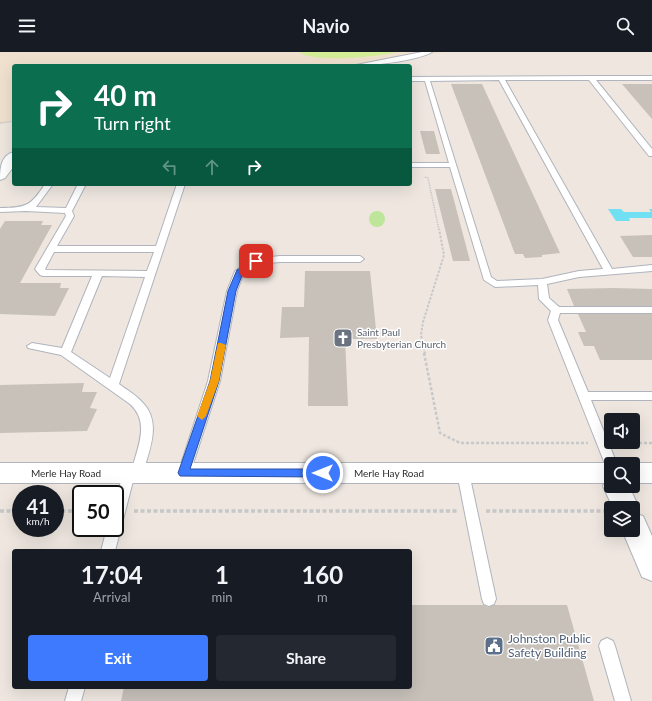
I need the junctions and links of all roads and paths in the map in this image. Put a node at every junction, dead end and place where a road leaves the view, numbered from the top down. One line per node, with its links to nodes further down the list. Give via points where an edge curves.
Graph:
1 (429, 52): 2 (lane)
2 (366, 64)
3 (501, 78): 4 (lane); 7 (lane); 28 (lane)
4 (591, 78): 5 (lane); 12 (lane)
5 (652, 78)
6 (412, 79): 7 (lane)
7 (427, 79): 15 (lane)
8 (12, 121): 9 (path)
9 (0, 123)
10 (12, 146): 11 (main road)
11 (0, 148)
12 (652, 154)
13 (12, 159): 17 (main road)
14 (412, 165): 15 (lane)
15 (453, 165): 31 (lane, via 486,278 495,284)
16 (420, 174): 39 (path, via 428,178 444,249 421,335 440,433 460,443)
17 (0, 175)
18 (48, 186): 21 (lane, via 36,205)
19 (81, 186): 23 (lane)
20 (180, 186): 25 (lane)
21 (28, 209): 22 (lane); 23 (lane)
22 (0, 210)
23 (68, 211): 24 (lane, via 70,216)
24 (52, 249): 25 (lane); 29 (lane, via 40,269 43,274)
25 (159, 249): 30 (lane)
26 (360, 259): 44 (lane, via 256,261 240,271 232,291 214,381)
27 (652, 268): 28 (lane)
28 (609, 271): 31 (lane)
29 (98, 274): 30 (lane); 35 (lane)
30 (151, 274): 36 (lane)
31 (542, 282): 32 (lane, via 544,299)
32 (556, 310): 33 (lane); 37 (lane, via 553,320)
33 (652, 310)
34 (32, 346): 35 (lane)
35 (65, 353): 36 (lane)
36 (113, 385): 43 (lane, via 144,410 147,419 147,431)
37 (583, 396): 38 (lane); 39 (lane)
38 (652, 396)
39 (602, 443): 40 (path); 41 (lane)
40 (652, 443)
41 (608, 457)
42 (0, 473): 43 (main road, Merle Hay Road)
43 (133, 473): 44 (main road, Merle Hay Road); 49 (lane)
44 (184, 473): 45 (main road, Merle Hay Road)
45 (463, 473): 48 (main road, Merle Hay Road); 51 (lane)
46 (640, 473): 47 (main road, Merle Hay Road)
47 (652, 473)
48 (604, 474)
49 (124, 498)
50 (12, 511): 53 (path)
51 (471, 511): 52 (path); 54 (path); 59 (lane)
52 (604, 511)
53 (0, 512)
54 (124, 518)
55 (112, 537): 57 (lane)
56 (639, 537): 58 (main road)
57 (109, 549)
58 (650, 561)
59 (489, 599)
60 (607, 646): 63 (lane)
61 (76, 689): 62 (lane)
62 (73, 701)
63 (623, 701)

